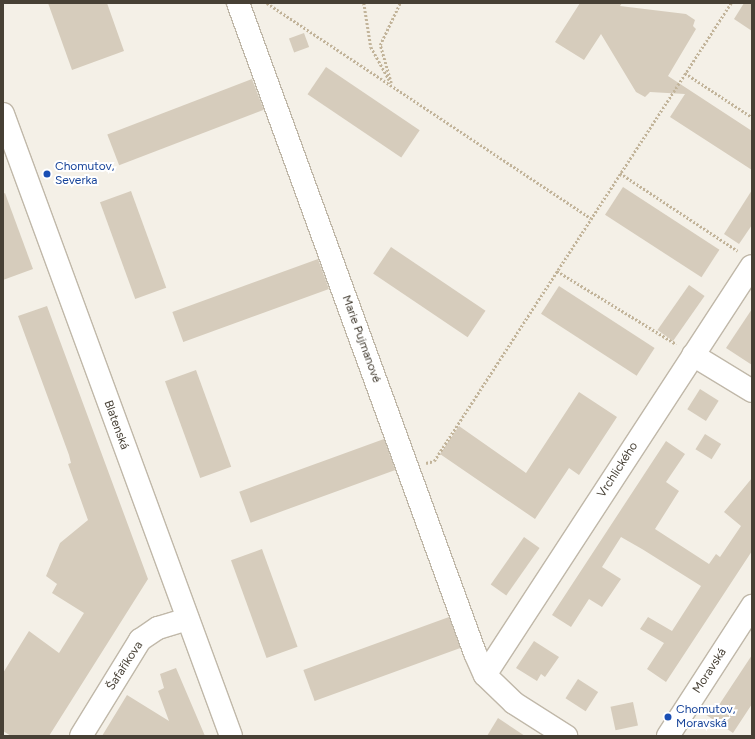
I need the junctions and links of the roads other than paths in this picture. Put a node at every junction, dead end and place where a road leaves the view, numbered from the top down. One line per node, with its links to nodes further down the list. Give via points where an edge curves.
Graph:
1 (238, 3): 8 (street, Marie Pujmanové)
2 (3, 114): 7 (street, Blatenská)
3 (749, 261): 4 (street, Vrchlického)
4 (693, 355): 5 (street); 8 (street, Vrchlického)
5 (752, 391)
6 (752, 606): 12 (street, Moravská)
7 (188, 619): 9 (street, Šafaříkova, via 158,628 140,640); 10 (street, Blatenská)
8 (485, 675): 11 (street, via 514,703)
9 (81, 736)
10 (231, 736)
11 (566, 736)
12 (668, 736)

